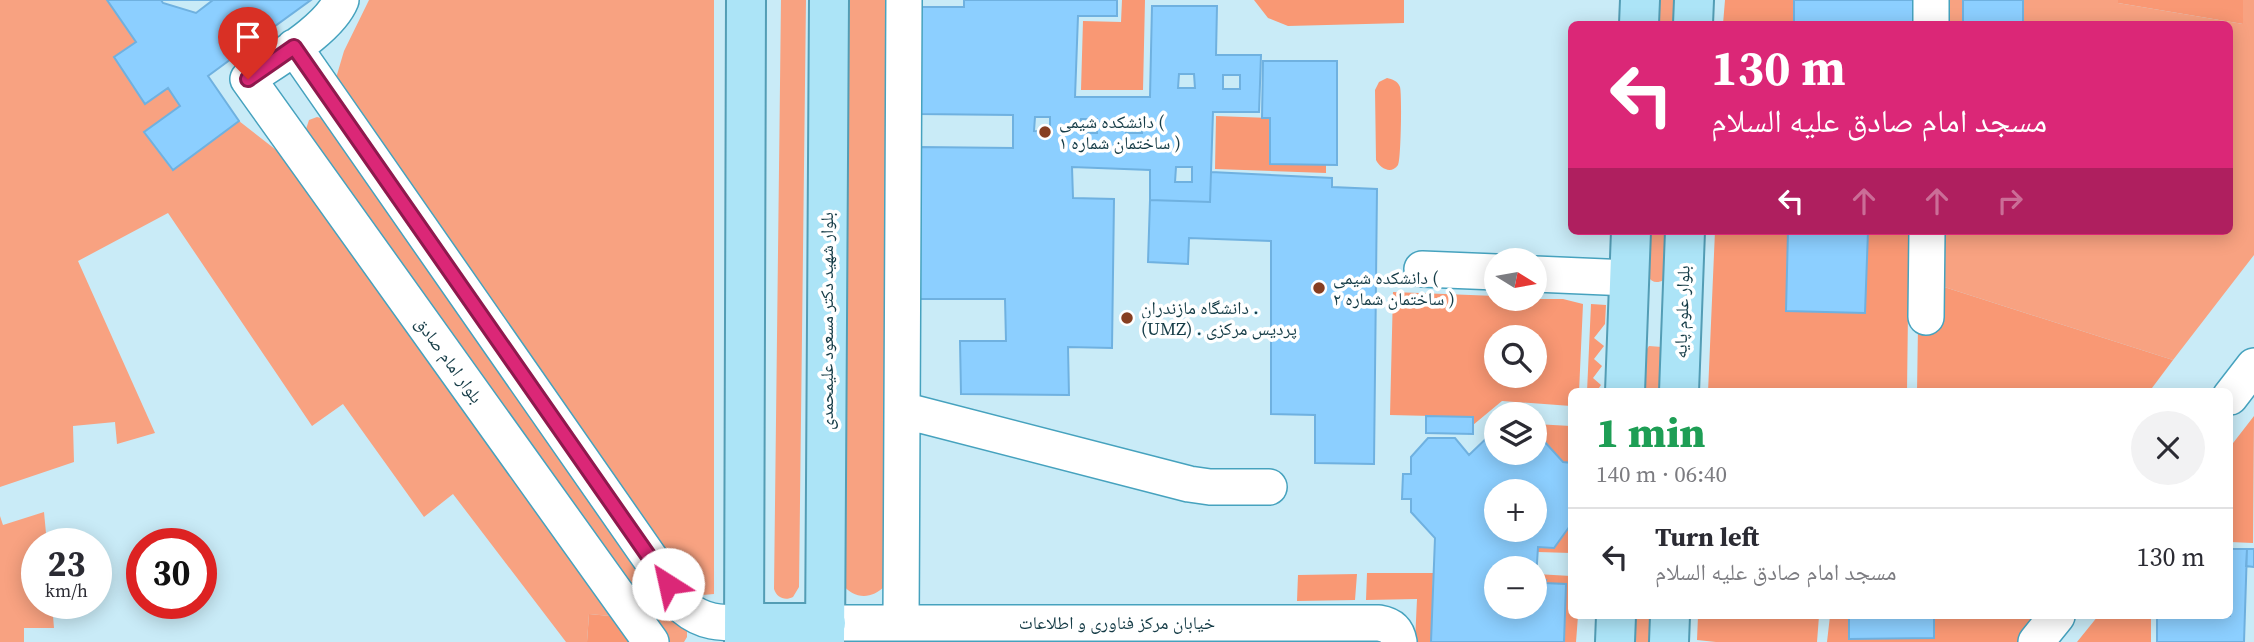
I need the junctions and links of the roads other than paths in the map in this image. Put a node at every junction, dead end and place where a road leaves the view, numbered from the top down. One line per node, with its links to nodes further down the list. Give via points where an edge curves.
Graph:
1 (341, 0): 11 (street, via 328,21)
2 (746, 0): 31 (main road)
3 (830, 0): 32 (main road, بلوار شهید دکتر مسعود علیمحمدی)
4 (904, 0): 25 (street)
5 (1640, 0): 8 (main road)
6 (1694, 0): 9 (main road)
7 (1931, 0): 10 (street)
8 (1639, 21)
9 (1693, 21)
10 (1931, 21)
11 (294, 47): 31 (street, via 684,607); 33 (street, بلوار امام صادق, via 248,79)
12 (1631, 235): 18 (main road)
13 (1685, 235): 19 (main road, بلوار علوم پایه)
14 (1927, 235): 20 (street)
15 (1422, 269): 16 (street)
16 (1484, 272)
17 (1547, 277): 18 (street)
18 (1629, 295): 19 (main road); 22 (main road)
19 (1682, 315): 23 (main road, بلوار علوم پایه)
20 (1926, 317)
21 (2254, 366): 24 (street)
22 (1625, 388)
23 (1679, 388)
24 (2233, 393)
25 (902, 410): 26 (street, via 1189,484); 30 (street)
26 (1269, 487)
27 (1616, 619): 35 (main road)
28 (1670, 619): 36 (main road)
29 (2055, 619): 37 (street)
30 (901, 623): 32 (street, خیابان مرکز فناوری و اطلاعات); 34 (street, خیابان مرکز فناوری و اطلاعات, via 1379,623 1395,631)
31 (744, 633): 32 (main road)
32 (825, 633)
33 (651, 642)
34 (1399, 642)
35 (1615, 642)
36 (1669, 642)
37 (2036, 642)

